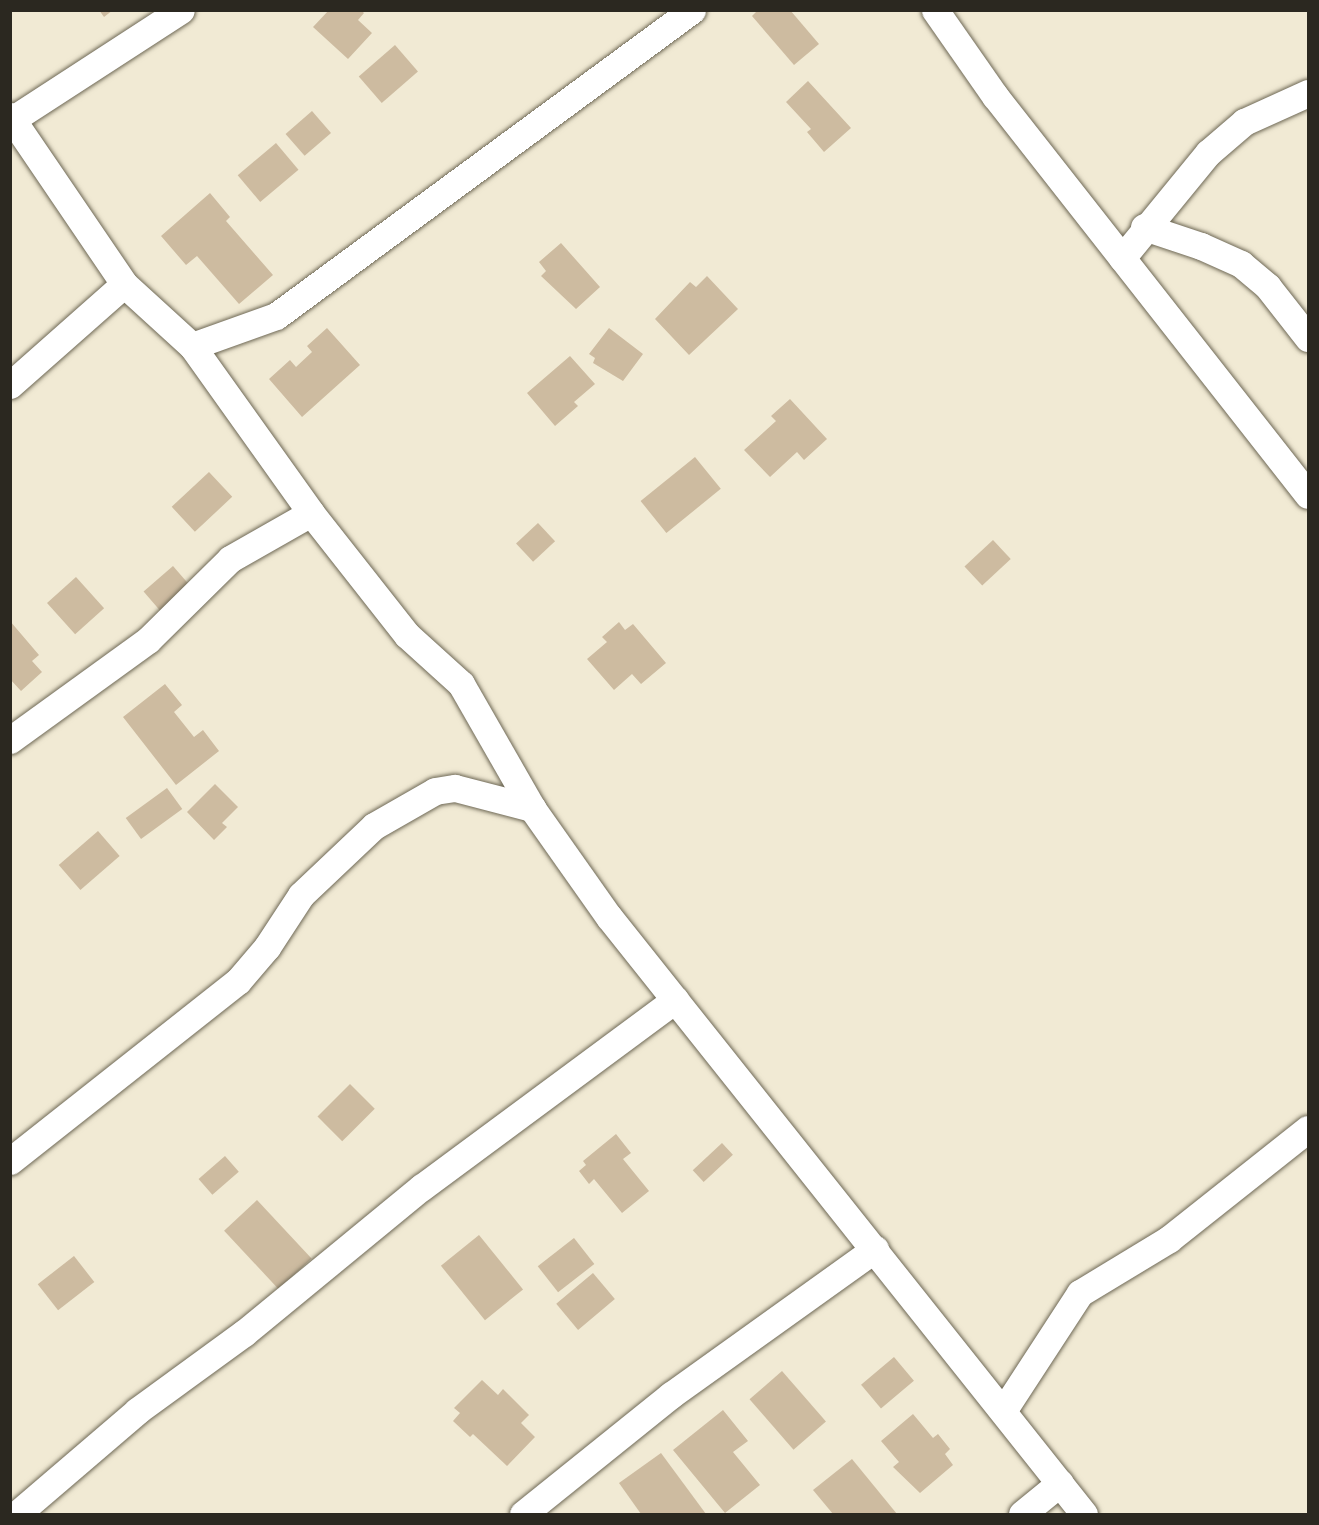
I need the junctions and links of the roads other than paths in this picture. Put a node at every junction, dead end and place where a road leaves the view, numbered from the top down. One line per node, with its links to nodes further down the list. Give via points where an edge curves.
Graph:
1 (181, 10): 5 (street)
2 (692, 10): 10 (street, via 276,316)
3 (935, 10): 7 (street, via 995,96)
4 (1308, 93): 6 (street, via 1244,122 1208,153)
5 (12, 118): 8 (street)
6 (1144, 227): 7 (street); 9 (street, via 1241,264 1268,287)
7 (1122, 258): 12 (street)
8 (124, 284): 10 (street); 11 (street)
9 (1308, 338)
10 (192, 346): 13 (street)
11 (10, 385)
12 (1308, 495)
13 (311, 513): 14 (street, via 230,559 148,640); 15 (street, via 407,635 461,684)
14 (10, 740)
15 (532, 808): 16 (street); 18 (street, via 455,788 435,791 374,826 301,895 267,947 238,981)
16 (675, 1000): 19 (street); 22 (street, via 422,1187 244,1333 137,1411)
17 (1308, 1129): 20 (street, via 1169,1239 1080,1293)
18 (10, 1161)
19 (875, 1249): 20 (street); 23 (street, via 671,1395)
20 (1003, 1411): 21 (street)
21 (1060, 1484): 24 (street); 25 (street)
22 (17, 1515)
23 (523, 1515)
24 (1022, 1515)
25 (1084, 1515)

